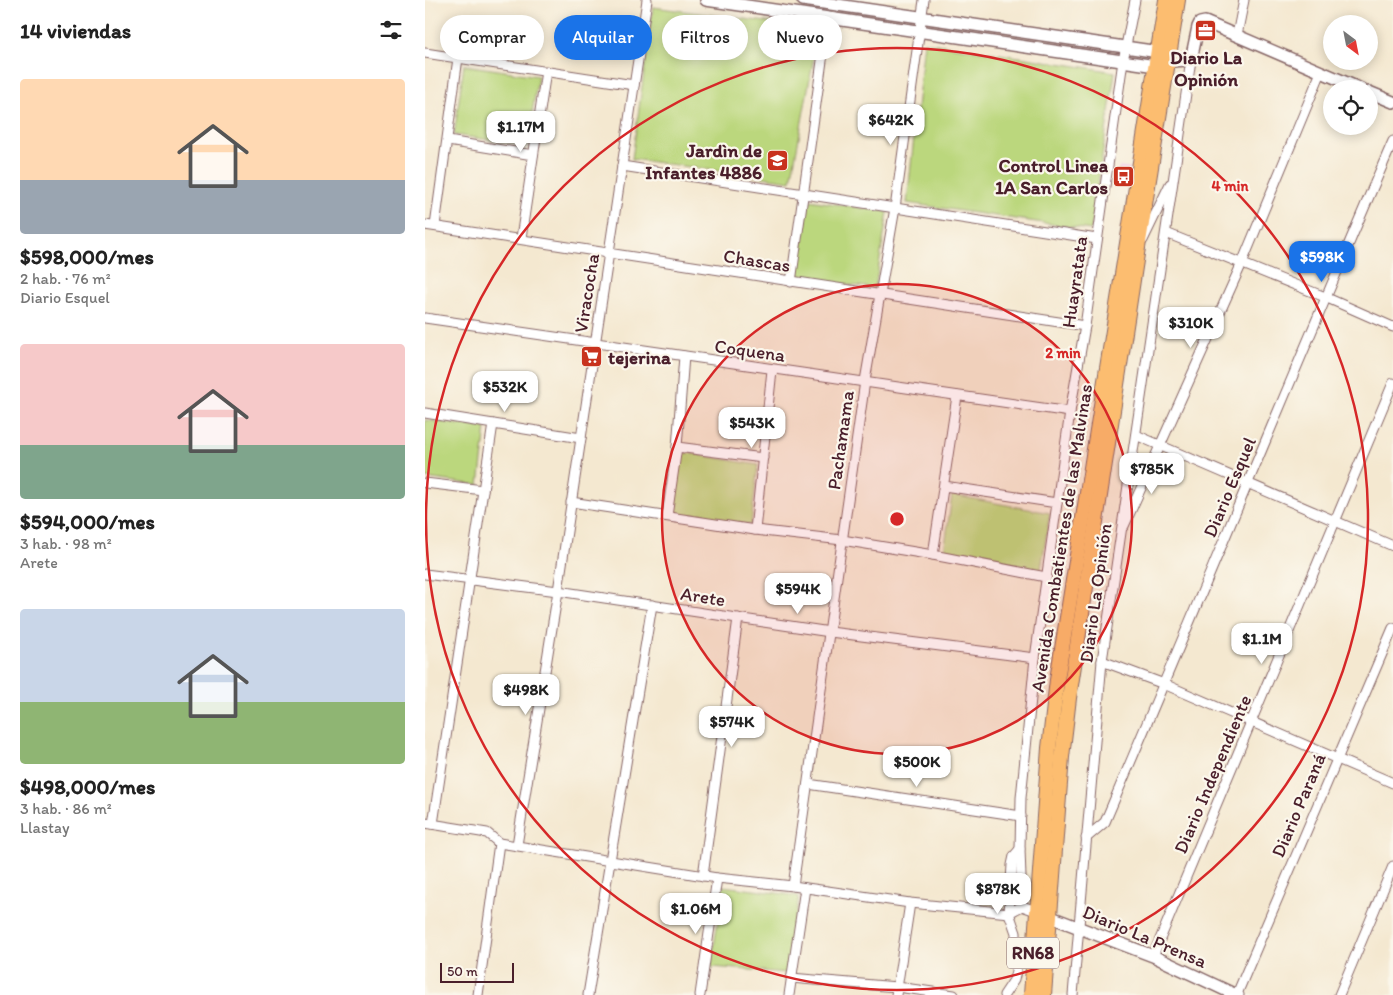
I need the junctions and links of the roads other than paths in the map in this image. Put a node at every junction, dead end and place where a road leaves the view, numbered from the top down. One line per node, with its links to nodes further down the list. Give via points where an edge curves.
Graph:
1 (647, 0): 26 (street, Viracocha)
2 (706, 0): 9 (street)
3 (803, 0): 10 (street)
4 (924, 0): 10 (street, Pachamama)
5 (1135, 0): 14 (street, Huayratata)
6 (1166, 0): 17 (main road, Avenida Combatientes de las Malvinas / RN68)
7 (1178, 0): 17 (main road, Avenida Combatientes de las Malvinas / RN68)
8 (1244, 0): 13 (street)
9 (808, 15)
10 (921, 18): 12 (street, Pachamama); 14 (street)
11 (842, 20): 12 (street)
12 (918, 32): 22 (street); 35 (street, Pachamama)
13 (1237, 35): 21 (street, Diario La Opinión, via 1202,22); 24 (street)
14 (1126, 47): 17 (street); 22 (street, Huayratata)
15 (425, 53): 16 (street)
16 (440, 55)
17 (1161, 59): 21 (street); 22 (street); 42 (main road, Avenida Combatientes de las Malvinas / RN68); 106 (main road, Avenida Combatientes de las Malvinas / RN68, via 1057,680)
18 (458, 60): 29 (street)
19 (472, 60): 23 (street)
20 (823, 60): 34 (street)
21 (1191, 60): 33 (street, Diario La Opinión)
22 (1123, 61): 40 (street, Huayratata)
23 (546, 71): 26 (street); 31 (street)
24 (1321, 72): 25 (street); 43 (street)
25 (1340, 80)
26 (634, 85): 32 (street, Viracocha)
27 (1378, 96): 28 (street)
28 (1393, 102)
29 (448, 141): 31 (street); 37 (street)
30 (1393, 141): 46 (street, Diario Esquel)
31 (533, 155): 39 (street)
32 (622, 166): 34 (street); 41 (street, Viracocha)
33 (1173, 177): 38 (street, Diario La Opinión); 42 (street)
34 (805, 194): 35 (street); 44 (street)
35 (895, 208): 40 (street); 45 (street, Pachamama)
36 (425, 225): 37 (street, Chascas)
37 (435, 226): 39 (street, Chascas)
38 (1166, 233): 43 (street); 59 (street, Diario La Opinión)
39 (521, 238): 41 (street, Chascas)
40 (1097, 239): 48 (street, Huayratata)
41 (609, 253): 44 (street, Chascas); 50 (street, Viracocha)
42 (1137, 254): 108 (main road, Avenida Combatientes de las Malvinas / RN68, via 1069,698)
43 (1242, 263): 46 (street); 62 (street)
44 (791, 282): 45 (street, Chascas)
45 (880, 295): 48 (street, Chascas); 53 (street, Pachamama)
46 (1325, 297): 49 (street); 65 (street, Diario Esquel)
47 (425, 318): 50 (street, Coquena)
48 (1085, 326): 56 (street, Huayratata)
49 (1393, 327)
50 (594, 341): 51 (street, Coquena); 60 (street, Viracocha)
51 (685, 356): 52 (street, Coquena); 61 (street)
52 (772, 370): 53 (street, Coquena); 63 (street)
53 (865, 381): 55 (street, Coquena); 74 (street, Pachamama)
54 (1393, 383): 71 (street, Diario Independiente)
55 (957, 396): 56 (street, Coquena); 66 (street)
56 (1070, 412): 69 (street, Huayratata)
57 (425, 413): 58 (street)
58 (493, 424): 60 (street); 67 (street)
59 (1136, 435): 62 (street); 73 (street, Diario La Opinión)
60 (581, 438): 68 (street, Viracocha)
61 (677, 446): 63 (street); 70 (street)
62 (1162, 446): 65 (street); 73 (street)
63 (763, 458): 72 (street)
64 (425, 483): 67 (street)
65 (1249, 484): 71 (street); 87 (street, Diario Esquel)
66 (944, 486): 69 (street); 76 (street)
67 (483, 490): 79 (street)
68 (571, 502): 70 (street); 80 (street, Viracocha)
69 (1057, 503): 78 (street, Huayratata)
70 (667, 516): 72 (street)
71 (1335, 522): 75 (street); 88 (street, Diario Independiente)
72 (755, 530): 74 (street)
73 (1120, 535): 86 (street, Diario La Opinión)
74 (842, 540): 76 (street); 84 (street, Pachamama)
75 (1393, 546)
76 (933, 555): 78 (street)
77 (425, 574): 79 (street, Arete)
78 (1046, 577): 85 (street, Huayratata)
79 (470, 580): 80 (street, Arete); 93 (street)
80 (558, 590): 81 (street, Arete); 96 (street, Viracocha)
81 (652, 605): 82 (street, Arete); 98 (street)
82 (738, 618): 84 (street, Arete); 100 (street)
83 (1393, 628): 89 (street, Diario Paraná)
84 (830, 632): 85 (street, Arete); 91 (street, Pachamama)
85 (1035, 658): 92 (street, Huayratata)
86 (1102, 661): 87 (street); 94 (street, Diario La Opinión)
87 (1164, 684): 88 (street); 94 (street, Diario Esquel, via 1105,822)
88 (1251, 722): 89 (street); 110 (street, Diario Independiente)
89 (1336, 759): 90 (street); 122 (street, Diario Paraná)
90 (1393, 783)
91 (809, 784): 92 (street); 102 (street, Pachamama)
92 (1021, 816): 97 (street, Huayratata)
93 (429, 824): 95 (street, via 487,833)
94 (1086, 838): 109 (street, Diario La Opinión)
95 (499, 843): 96 (street); 113 (street)
96 (517, 846): 98 (street)
97 (1020, 849): 105 (street); 107 (street, via 1012,865)
98 (610, 862): 100 (street); 114 (street)
99 (1393, 866): 123 (street)
100 (703, 876): 101 (street)
101 (717, 878): 102 (street); 115 (street)
102 (793, 886): 103 (street)
103 (805, 888): 104 (street); 111 (street)
104 (910, 903): 107 (street); 112 (street)
105 (1022, 906): 106 (street); 107 (street)
106 (1036, 911): 108 (street, Diario La Prensa); 119 (main road, Avenida Combatientes de las Malvinas / RN68)
107 (1009, 913): 118 (street, via 1017,933 1016,972)
108 (1050, 916): 109 (street, Diario La Prensa); 120 (main road, Avenida Combatientes de las Malvinas / RN68)
109 (1078, 926): 110 (street, Diario La Prensa); 121 (street, Diario La Opinión)
110 (1153, 956): 122 (street, Diario La Prensa)
111 (791, 978): 112 (street); 116 (street)
112 (897, 991): 117 (street)
113 (478, 995)
114 (588, 995)
115 (699, 995)
116 (789, 995)
117 (954, 995)
118 (1004, 995)
119 (1031, 995)
120 (1044, 995)
121 (1073, 995)
122 (1237, 995)
123 (1339, 995)

